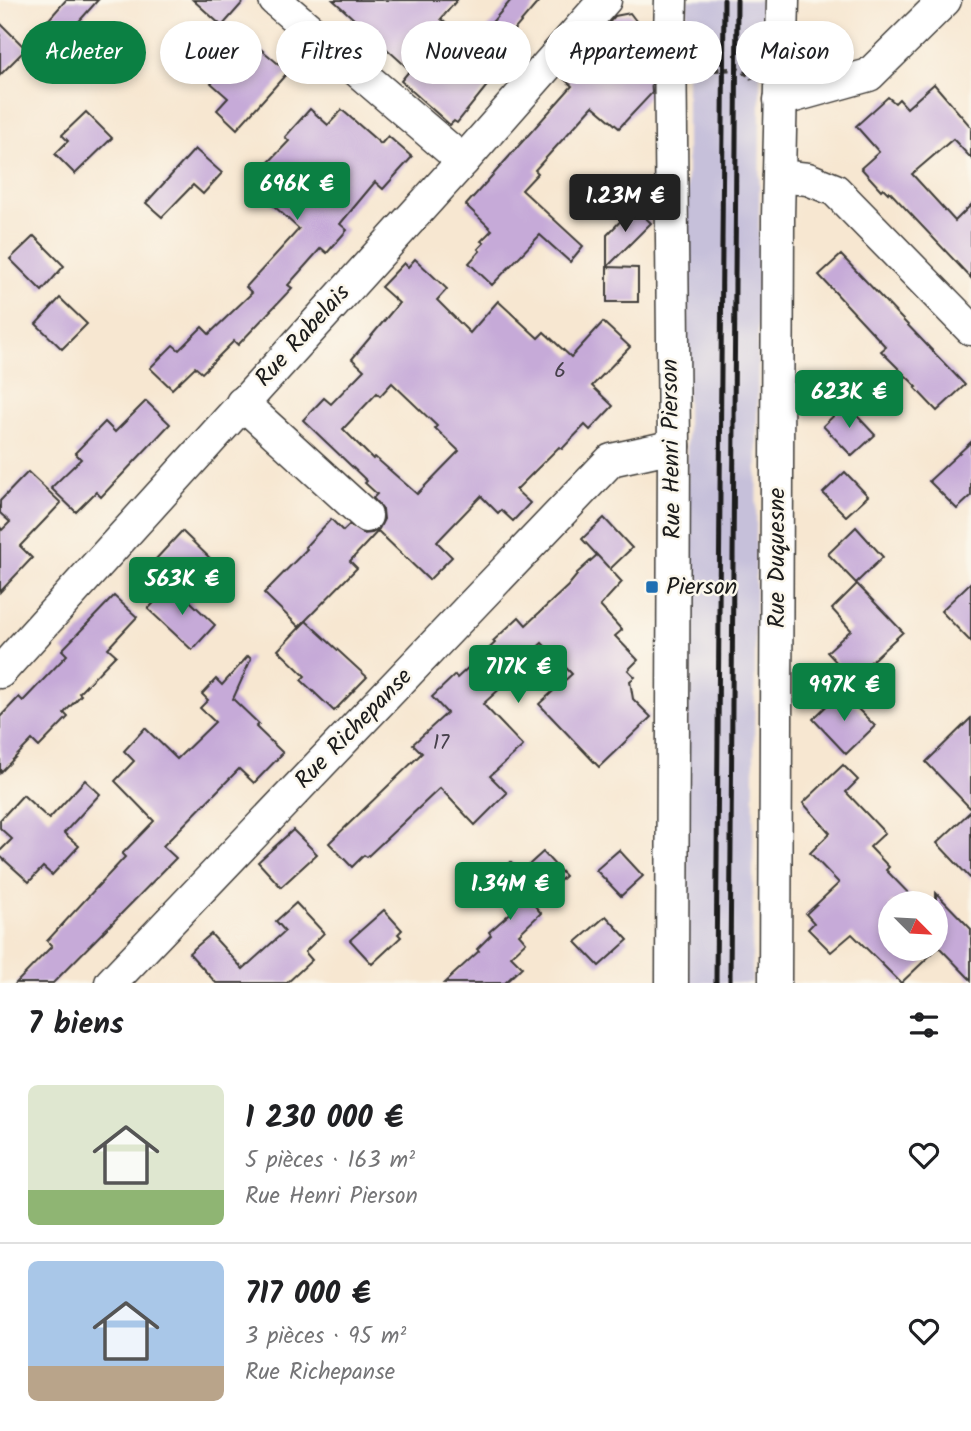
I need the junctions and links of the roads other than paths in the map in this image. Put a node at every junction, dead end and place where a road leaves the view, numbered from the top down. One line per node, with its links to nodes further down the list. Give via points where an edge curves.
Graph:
1 (275, 0): 7 (street)
2 (606, 0): 7 (street, Rue Rabelais)
3 (671, 0): 11 (street, Rue Henri Pierson)
4 (783, 0): 6 (street, Rue Duquesne)
5 (945, 0): 6 (street, via 870,75)
6 (780, 100): 8 (street, Rue Duquesne)
7 (463, 161): 10 (street, Rue Rabelais)
8 (779, 176): 9 (street, via 808,179 835,190); 16 (street, Rue Duquesne)
9 (971, 329)
10 (242, 403): 12 (street); 13 (street, Rue Rabelais)
11 (674, 446): 14 (street, Rue Richepanse, via 611,460); 15 (street, Rue Henri Pierson)
12 (366, 516)
13 (0, 672)
14 (111, 983)
15 (672, 983)
16 (775, 983)

